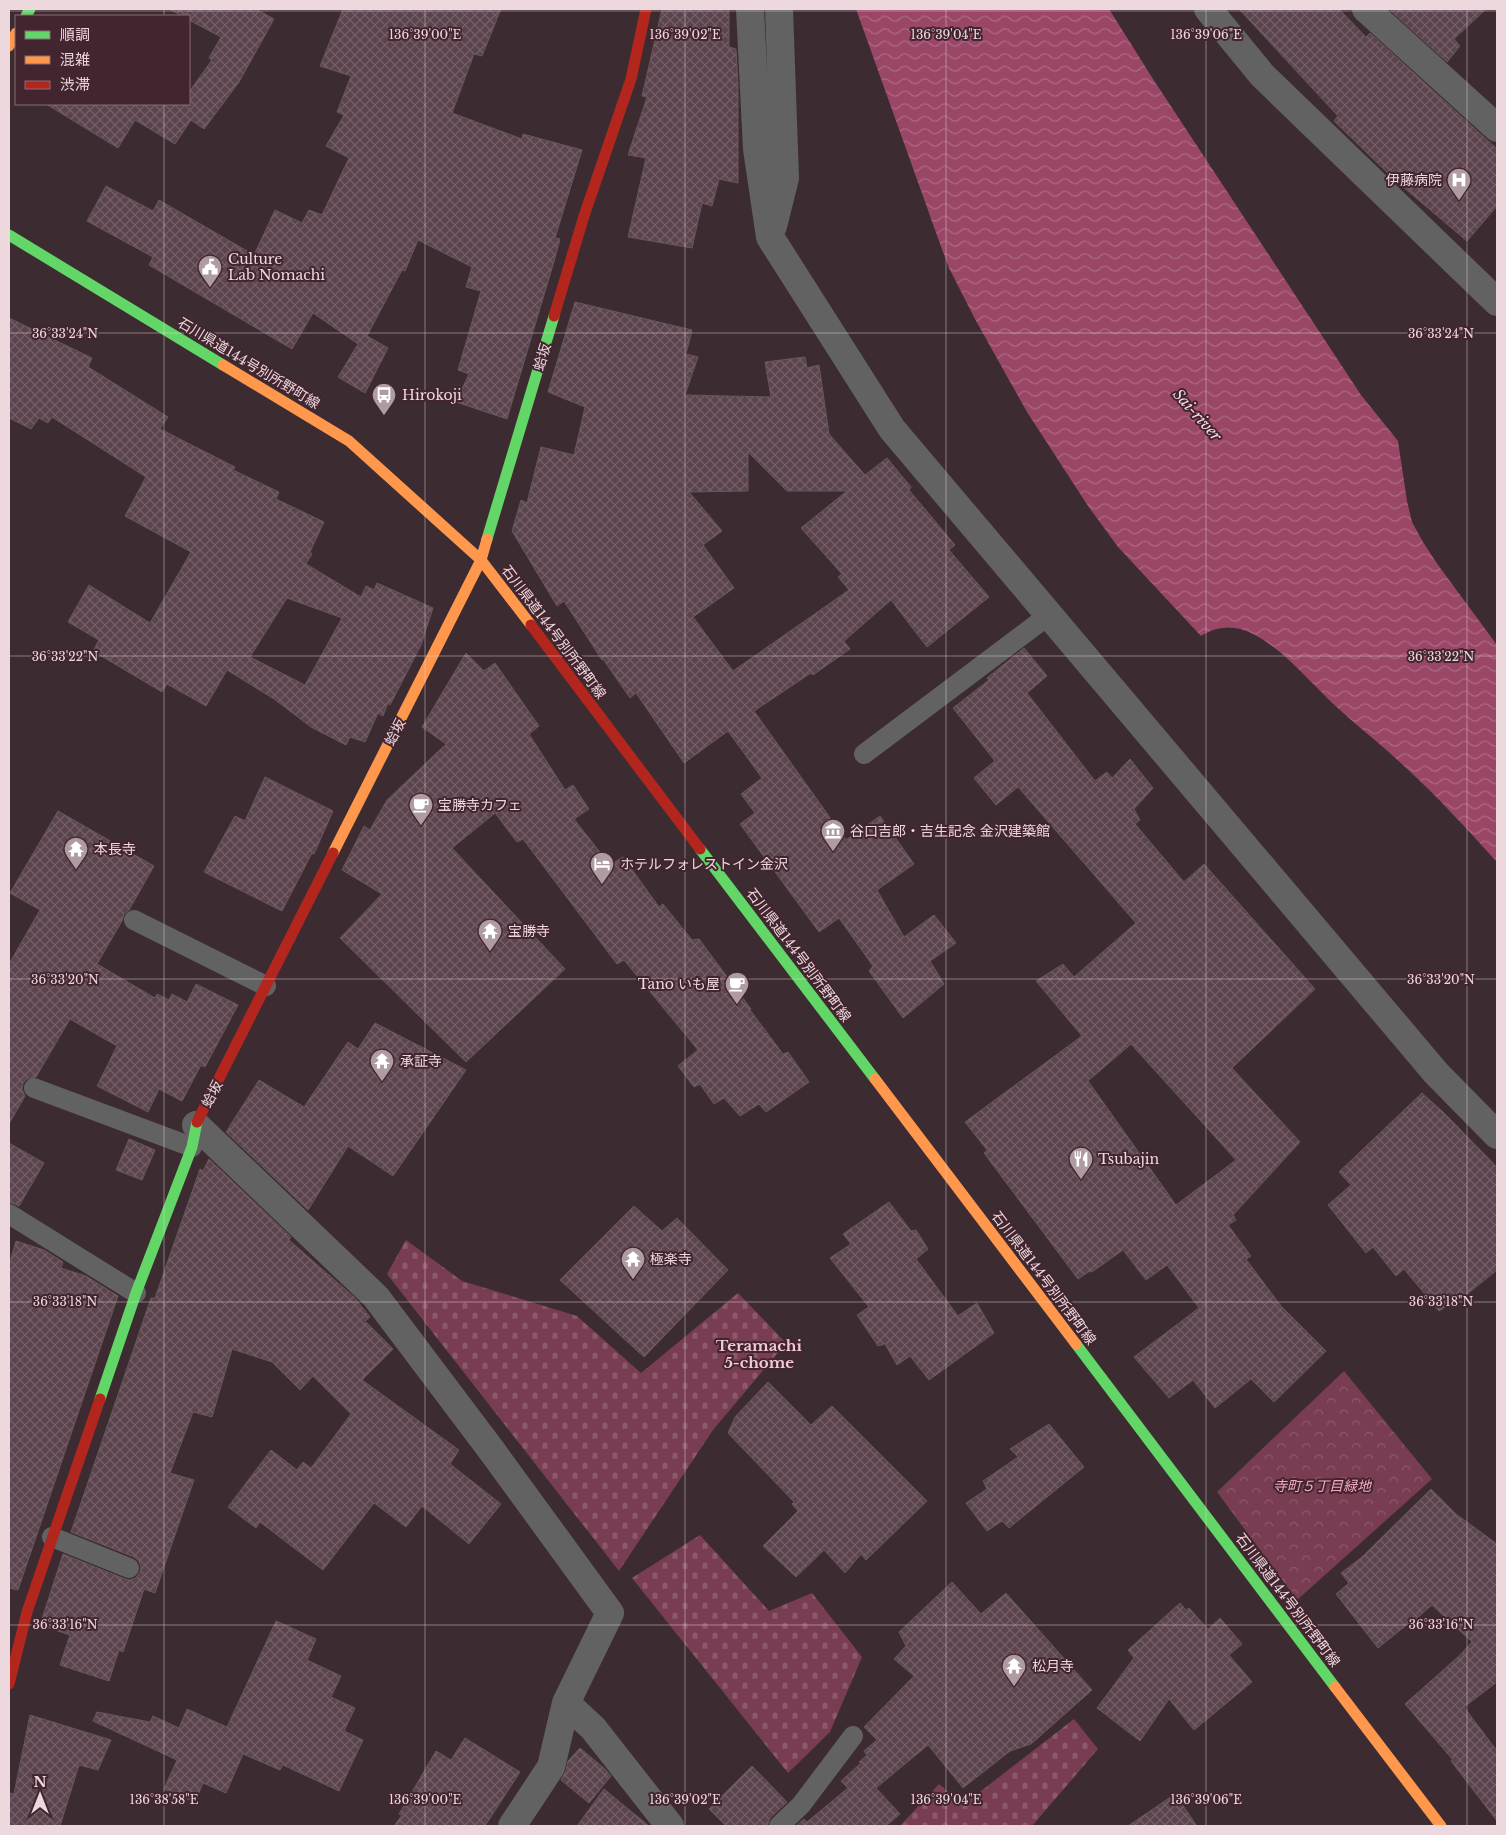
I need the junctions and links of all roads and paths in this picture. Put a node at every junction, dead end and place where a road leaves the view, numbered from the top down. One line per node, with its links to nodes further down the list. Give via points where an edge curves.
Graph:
1 (646, 9): 12 (main road, 蛤坂, via 631,79 584,216)
2 (750, 9): 10 (street, via 757,149)
3 (780, 9): 10 (street, via 785,178)
4 (1208, 9): 11 (street, via 1262,75)
5 (1366, 9): 8 (street)
6 (15, 35): 7 (main road)
7 (9, 46)
8 (1497, 128)
9 (9, 235): 12 (main road, 石川県道144号別所野町線, via 349,441)
10 (770, 237): 13 (street, via 892,429)
11 (1497, 302)
12 (481, 560): 16 (main road, 蛤坂); 31 (main road, 石川県道144号別所野町線)
13 (1049, 615): 14 (lane); 18 (street, via 1436,1073)
14 (864, 754)
15 (134, 920): 16 (lane)
16 (266, 986): 19 (main road, 蛤坂)
17 (34, 1088): 19 (lane)
18 (1497, 1135)
19 (194, 1136): 21 (main road, 蛤坂); 26 (street, via 376,1297 610,1613)
20 (9, 1214): 21 (lane)
21 (136, 1293): 22 (main road, 蛤坂)
22 (52, 1538): 23 (lane); 24 (main road, 蛤坂)
23 (129, 1568)
24 (13, 1650): 25 (main road, 蛤坂)
25 (9, 1684)
26 (566, 1703): 28 (street, via 551,1767); 29 (street, via 593,1728)
27 (853, 1736): 30 (lane, via 801,1805)
28 (512, 1826)
29 (670, 1826)
30 (779, 1826)
31 (1441, 1826)

